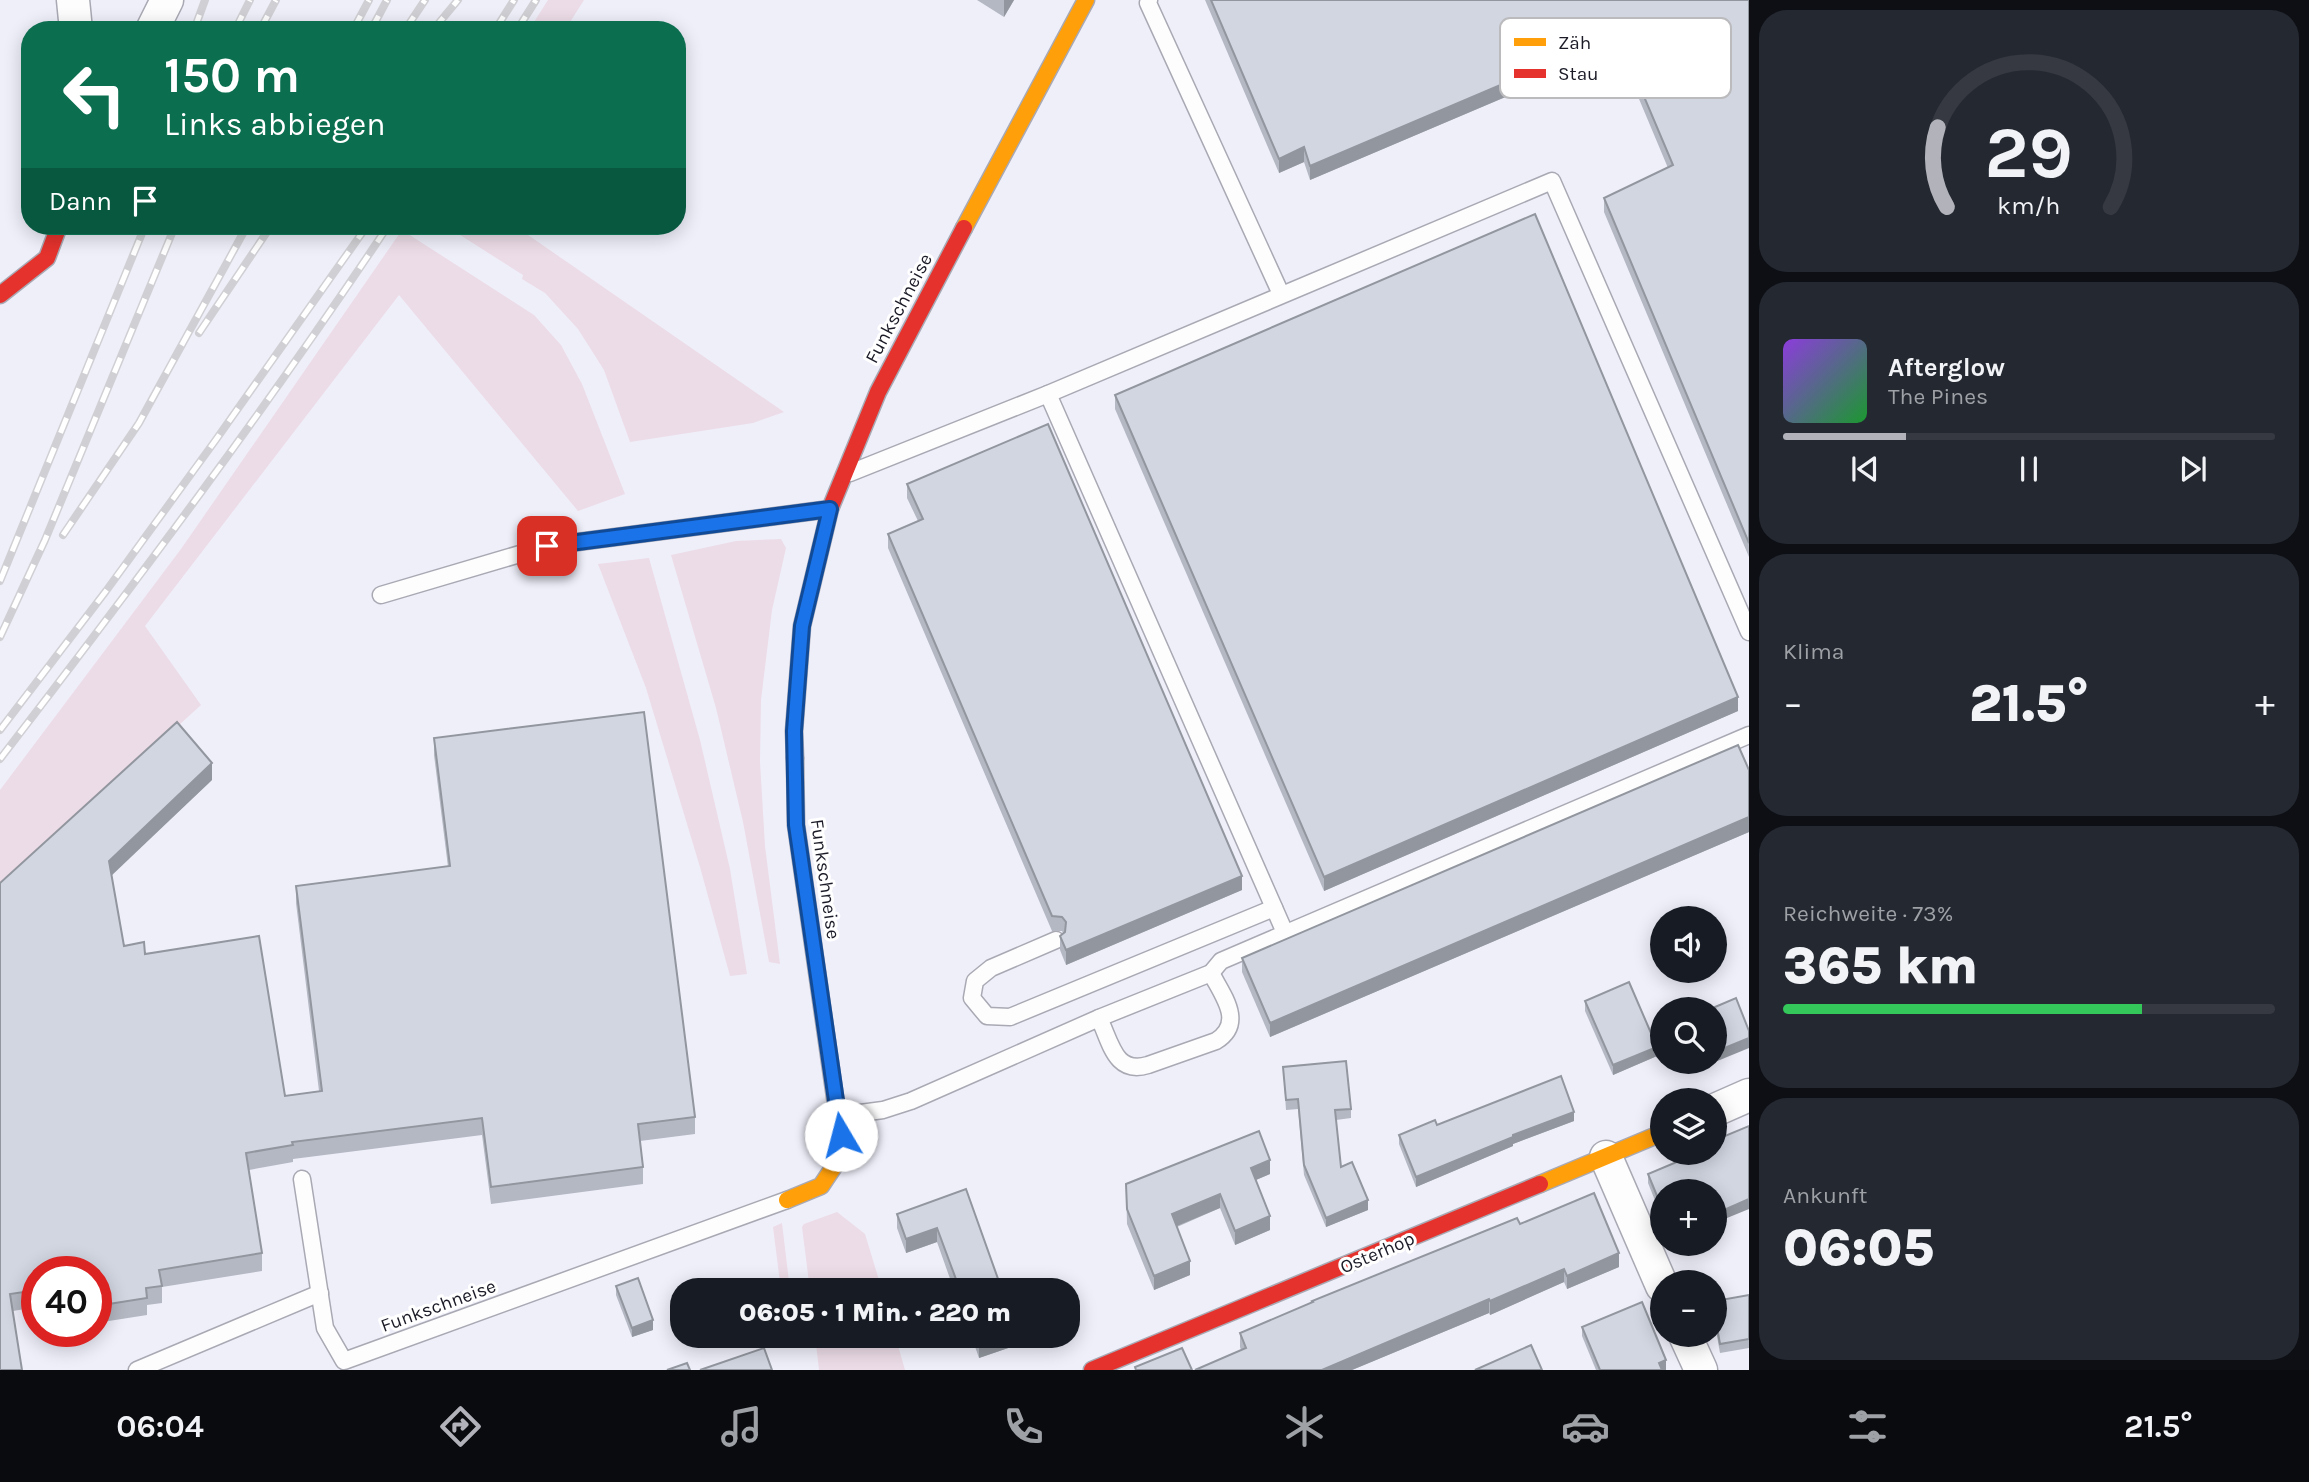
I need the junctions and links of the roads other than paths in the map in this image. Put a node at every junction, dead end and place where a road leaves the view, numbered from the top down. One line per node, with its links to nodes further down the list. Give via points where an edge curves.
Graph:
1 (73, 0): 5 (street)
2 (167, 0): 6 (street)
3 (1086, 0): 11 (street, Funkschneise, via 905,338)
4 (1149, 0): 9 (lane)
5 (75, 21)
6 (156, 21)
7 (56, 235): 8 (street, via 47,258)
8 (0, 295)
9 (1281, 295): 10 (lane); 14 (lane, via 1552,181)
10 (1048, 394): 11 (lane); 16 (lane)
11 (845, 475): 12 (street, Funkschneise)
12 (830, 509): 13 (lane, via 547,546); 23 (street, Funkschneise, via 802,626 794,745 796,825)
13 (381, 594)
14 (1749, 632)
15 (1749, 735): 17 (lane)
16 (1274, 908): 17 (lane); 18 (lane, via 1010,1017 987,1016 972,999 975,981 990,968)
17 (1286, 934): 19 (lane, via 1221,961)
18 (1056, 940)
19 (1211, 973): 20 (lane); 20 (lane, via 1231,1021 1226,1035 1216,1041 1136,1069 1119,1061)
20 (1099, 1018): 23 (lane, via 911,1101)
21 (1749, 1095): 22 (street)
22 (1727, 1105)
23 (838, 1116): 27 (street, Funkschneise, via 843,1153 821,1186)
24 (1650, 1138): 25 (street, Osterhop)
25 (1606, 1157): 28 (street); 32 (street, Osterhop)
26 (302, 1179): 29 (lane)
27 (787, 1200): 29 (lane, Funkschneise, via 344,1361 325,1328)
28 (1655, 1270)
29 (320, 1293): 31 (lane)
30 (1690, 1347): 33 (street)
31 (136, 1370)
32 (1092, 1370)
33 (1700, 1370)

